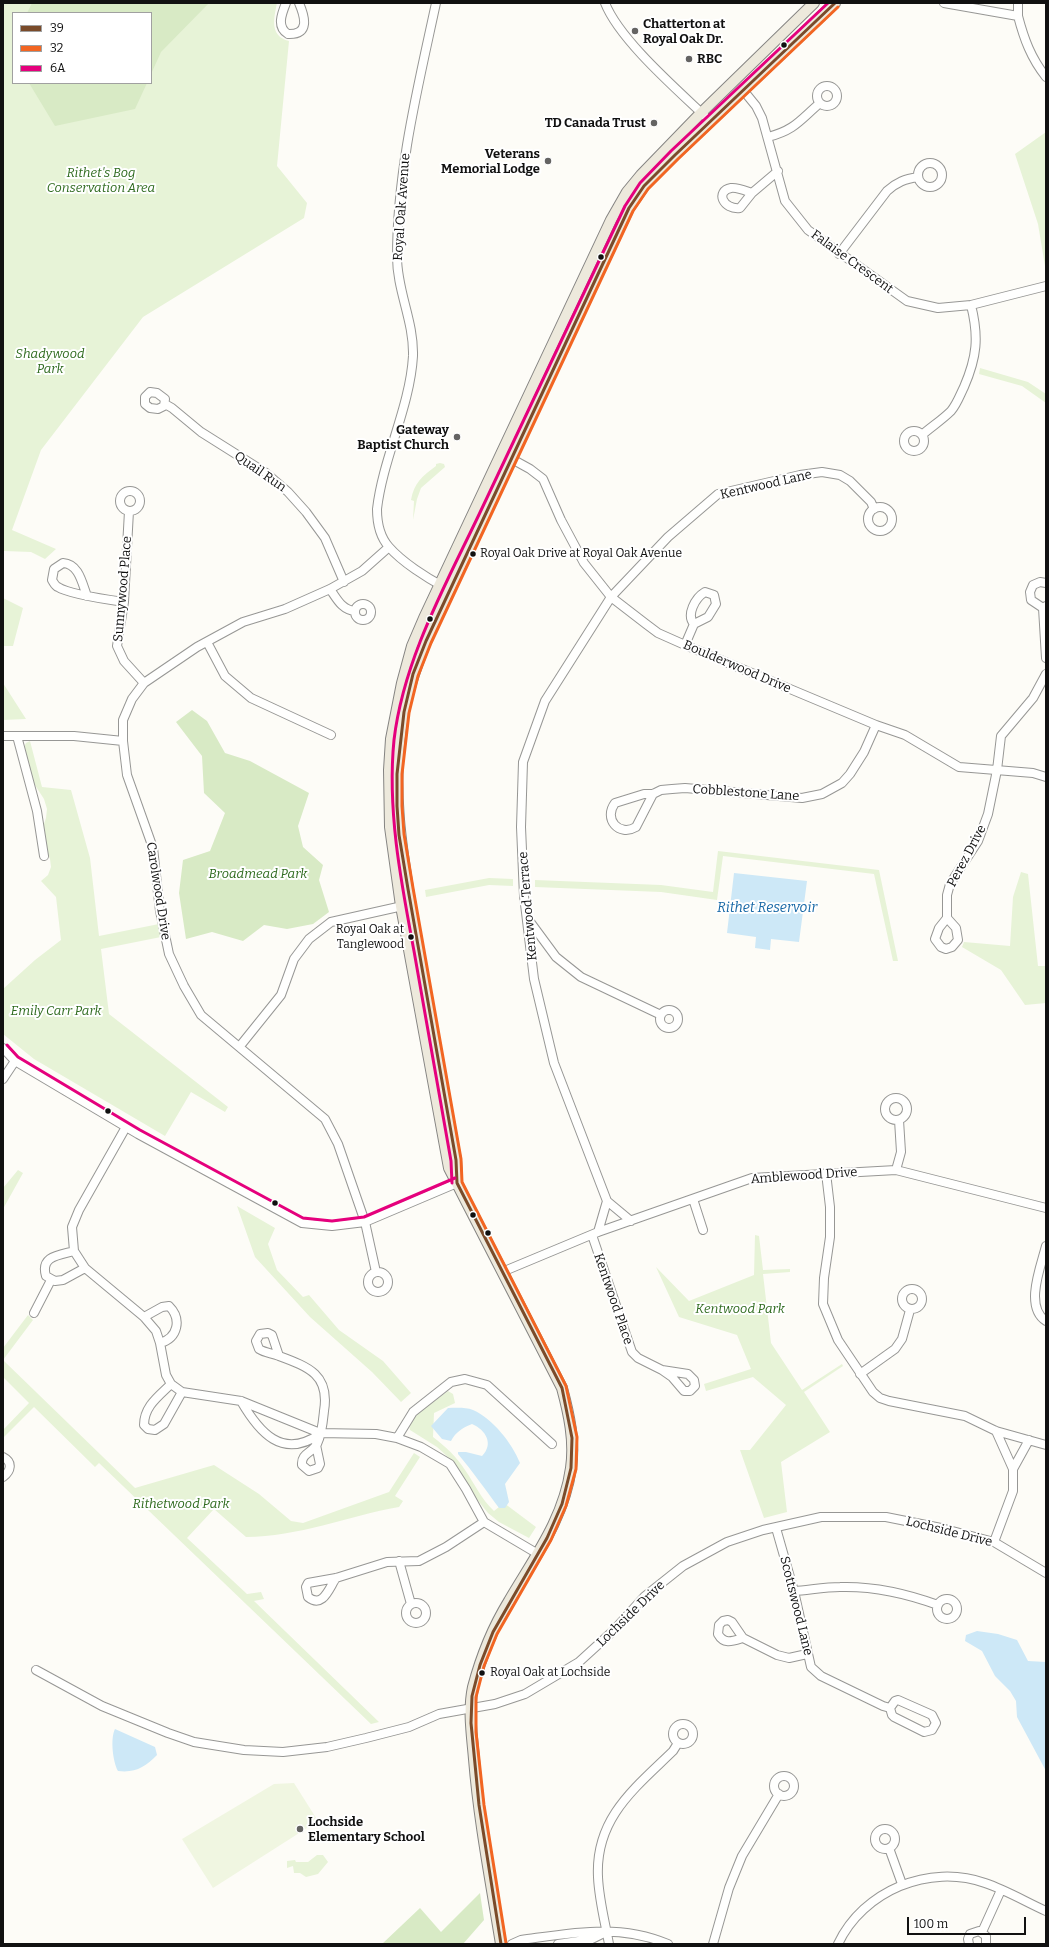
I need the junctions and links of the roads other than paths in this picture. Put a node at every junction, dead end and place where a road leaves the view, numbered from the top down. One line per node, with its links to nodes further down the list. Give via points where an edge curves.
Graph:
1 (286, 3): 2 (street, via 281,26 288,34 294,34 304,26)
2 (299, 3)
3 (436, 3): 28 (street, Royal Oak Avenue, via 408,136 400,189 397,268 411,330 413,356 378,501 378,525)
4 (605, 3): 13 (street, via 612,18 624,33)
5 (814, 3): 13 (main road)
6 (835, 3): 11 (main road)
7 (944, 3): 9 (street)
8 (1018, 3): 9 (street)
9 (1018, 16): 10 (street, via 1026,45)
10 (1046, 77)
11 (743, 90): 14 (main road); 15 (street, Falaise Crescent, via 756,106)
12 (820, 103): 15 (street, via 794,127 782,134)
13 (701, 113): 14 (street); 24 (main road, via 627,192 611,220)
14 (710, 121): 25 (main road, via 644,186 629,208)
15 (768, 137): 16 (street, Falaise Crescent)
16 (778, 172): 18 (street); 19 (street, Falaise Crescent, via 785,201 808,230)
17 (918, 177): 19 (street, via 895,183 887,190)
18 (752, 193)
19 (839, 254): 21 (street, Falaise Crescent, via 907,302 938,308)
20 (1046, 286): 21 (street, Falaise Crescent)
21 (971, 305): 23 (street, via 976,341 970,373 952,410)
22 (165, 404): 29 (street, Quail Run, via 207,436 266,473 288,492 325,538)
23 (922, 434)
24 (501, 453): 25 (street, Boulderwood Drive); 31 (main road)
25 (511, 458): 33 (main road); 35 (street, Boulderwood Drive, via 530,468 543,479 584,563)
26 (874, 509): 35 (street, Kentwood Lane, via 871,502 850,481 840,475 822,472 718,494 668,537)
27 (129, 511): 36 (street, Sunnywood Place)
28 (389, 547): 29 (street, Carolwood Drive, via 362,571); 31 (street, Royal Oak Avenue, via 427,578)
29 (344, 582): 32 (street, Carolwood Drive)
30 (1046, 583): 37 (street, via 1033,585 1030,592 1032,600)
31 (439, 584): 33 (street, Royal Oak Avenue); 54 (main road, via 412,646 391,739 388,797 390,827)
32 (330, 589): 38 (street, via 342,606); 40 (street, Carolwood Drive, via 285,609 243,622)
33 (450, 590): 54 (main road, via 413,674 399,743 399,835)
34 (87, 596): 34 (street, via 74,566 63,563 54,569 52,580 59,588); 36 (street)
35 (611, 597): 41 (street, Boulderwood Drive, via 658,633); 56 (street, Kentwood Terrace, via 545,701 523,762 521,827 524,896)
36 (124, 602): 44 (street, Sunnywood Place, via 117,646 124,661)
37 (1045, 607): 42 (street)
38 (355, 611)
39 (694, 624): 41 (street)
40 (206, 642): 44 (street, Carolwood Drive); 46 (street, via 225,676 251,698)
41 (685, 645): 45 (street, Boulderwood Drive)
42 (1046, 658)
43 (1046, 674): 50 (street, Perez Drive, via 1033,698 1001,736)
44 (144, 683): 49 (street, Carolwood Drive, via 132,699 123,720)
45 (876, 725): 50 (street, Boulderwood Drive, via 906,735 959,767); 52 (street, Cobblestone Lane, via 854,770 842,783 822,794 802,798 685,788 661,790)
46 (331, 735)
47 (3, 736): 48 (street)
48 (17, 736): 49 (street, via 74,736); 53 (street, via 38,811)
49 (123, 741): 58 (street, Carolwood Drive, via 127,775 153,848 160,911 169,954 201,1015)
50 (997, 770): 51 (street, Boulderwood Drive, via 1033,773); 55 (street, Perez Drive, via 988,814 978,841 950,884 947,895)
51 (1046, 777)
52 (653, 794): 52 (street, Cobblestone Lane, via 644,794 615,803 610,812 612,823 626,830 636,827)
53 (44, 856)
54 (406, 905): 58 (street, via 331,922 309,939 294,959 281,995); 66 (main road, via 456,1160)
55 (947, 918)
56 (528, 919): 57 (street, via 556,957 582,977); 68 (street, Kentwood Terrace, via 534,979 554,1063)
57 (661, 1016)
58 (240, 1046): 71 (street, Carolwood Drive, via 325,1119 338,1144)
59 (3, 1048): 60 (street)
60 (15, 1061): 61 (street); 63 (street)
61 (3, 1079)
62 (899, 1120): 64 (street, via 901,1152)
63 (126, 1127): 71 (street, via 302,1223 332,1226); 75 (street, via 72,1226)
64 (896, 1170): 65 (street, Amblewood Drive); 69 (street, Amblewood Drive)
65 (826, 1173): 67 (street, Amblewood Drive, via 752,1178); 87 (street, via 830,1237 823,1304 838,1340)
66 (457, 1183): 71 (street); 78 (main road)
67 (694, 1199): 70 (street, Amblewood Drive); 72 (street)
68 (607, 1201): 70 (street, Kentwood Terrace); 73 (street)
69 (1046, 1208)
70 (631, 1221): 73 (street, Amblewood Drive)
71 (365, 1222): 77 (street, Carolwood Drive)
72 (702, 1230)
73 (595, 1234): 78 (street, Amblewood Drive); 86 (street, Kentwood Place, via 632,1352 638,1358)
74 (1046, 1246): 83 (street, via 1036,1283 1035,1304)
75 (74, 1250): 76 (street); 79 (street, via 47,1260 45,1271)
76 (85, 1268): 79 (street, via 63,1280); 82 (street)
77 (376, 1272)
78 (502, 1272): 104 (main road, via 562,1388 572,1441 567,1492 558,1516)
79 (51, 1280): 81 (street)
80 (910, 1310): 87 (street, via 902,1339 895,1349)
81 (34, 1313)
82 (144, 1317): 84 (street, via 156,1331); 84 (street, via 162,1307 169,1306 175,1312 178,1321 174,1333 167,1341)
83 (1046, 1321)
84 (160, 1343): 88 (street, via 166,1374)
85 (279, 1356): 92 (street, via 313,1372 325,1387 326,1401)
86 (662, 1370)
87 (860, 1374): 91 (street, via 880,1398 965,1416)
88 (171, 1384): 89 (street); 89 (street, via 150,1404 144,1416 144,1424 148,1429 155,1430 164,1424)
89 (182, 1392): 90 (street)
90 (241, 1400): 92 (street); 92 (street, via 260,1430 273,1439 292,1444 310,1440)
91 (996, 1431): 94 (street); 99 (street)
92 (320, 1433): 93 (street, via 352,1432); 96 (street)
93 (397, 1438): 95 (street, via 413,1412 452,1382 465,1379 487,1385); 101 (street, via 421,1447 450,1464)
94 (1028, 1440): 97 (street); 99 (street)
95 (552, 1444)
96 (316, 1445)
97 (1046, 1446)
98 (3, 1457): 100 (street, via 10,1464 8,1472)
99 (1013, 1469): 103 (street, via 1013,1491)
100 (3, 1477)
101 (484, 1522): 104 (street); 105 (street, via 430,1556 419,1561)
102 (776, 1528): 103 (street, Lochside Drive, via 821,1518 886,1517); 108 (street, Scottswood Lane); 114 (street, Lochside Drive, via 727,1542 683,1566 644,1597 613,1632 579,1662 548,1682 525,1694 495,1704)
103 (994, 1542): 106 (street, Lochside Drive)
104 (538, 1554): 114 (main road, via 508,1602 485,1650 473,1687)
105 (399, 1561): 107 (street); 109 (street)
106 (1046, 1573)
107 (336, 1578): 107 (street, via 325,1597 317,1601 308,1597 308,1583)
108 (794, 1591): 110 (street, via 863,1588); 112 (street, Scottswood Lane)
109 (411, 1604)
110 (938, 1605)
111 (743, 1638): 112 (street, via 777,1655 789,1658)
112 (807, 1654): 115 (street, Scottswood Lane, via 811,1667 821,1676)
113 (36, 1670): 114 (street, Lochside Drive, via 102,1706 134,1720 194,1742 244,1750 283,1752 327,1747 395,1731 439,1714)
114 (470, 1707): 124 (main road, via 476,1789)
115 (890, 1708): 115 (street, Scottswood Lane, via 894,1717 924,1732 935,1727 932,1715 902,1701 894,1701)
116 (678, 1743): 122 (street, via 620,1805 605,1831 599,1849 598,1864)
117 (779, 1794): 129 (street, via 739,1862)
118 (889, 1848): 119 (street)
119 (902, 1884): 120 (street, via 922,1879 952,1877 985,1883); 130 (street, via 867,1906 853,1920)
120 (1001, 1890): 121 (street); 123 (street)
121 (1046, 1911)
122 (607, 1932): 125 (street, via 591,1930 521,1940); 126 (street, via 592,1939); 127 (street); 128 (street, via 643,1935)
123 (982, 1932): 131 (street, via 970,1934); 132 (street, via 986,1936)
124 (501, 1944)
125 (512, 1944)
126 (558, 1944)
127 (609, 1944)
128 (668, 1944)
129 (713, 1944)
130 (838, 1944)
131 (969, 1944)
132 (986, 1944)

